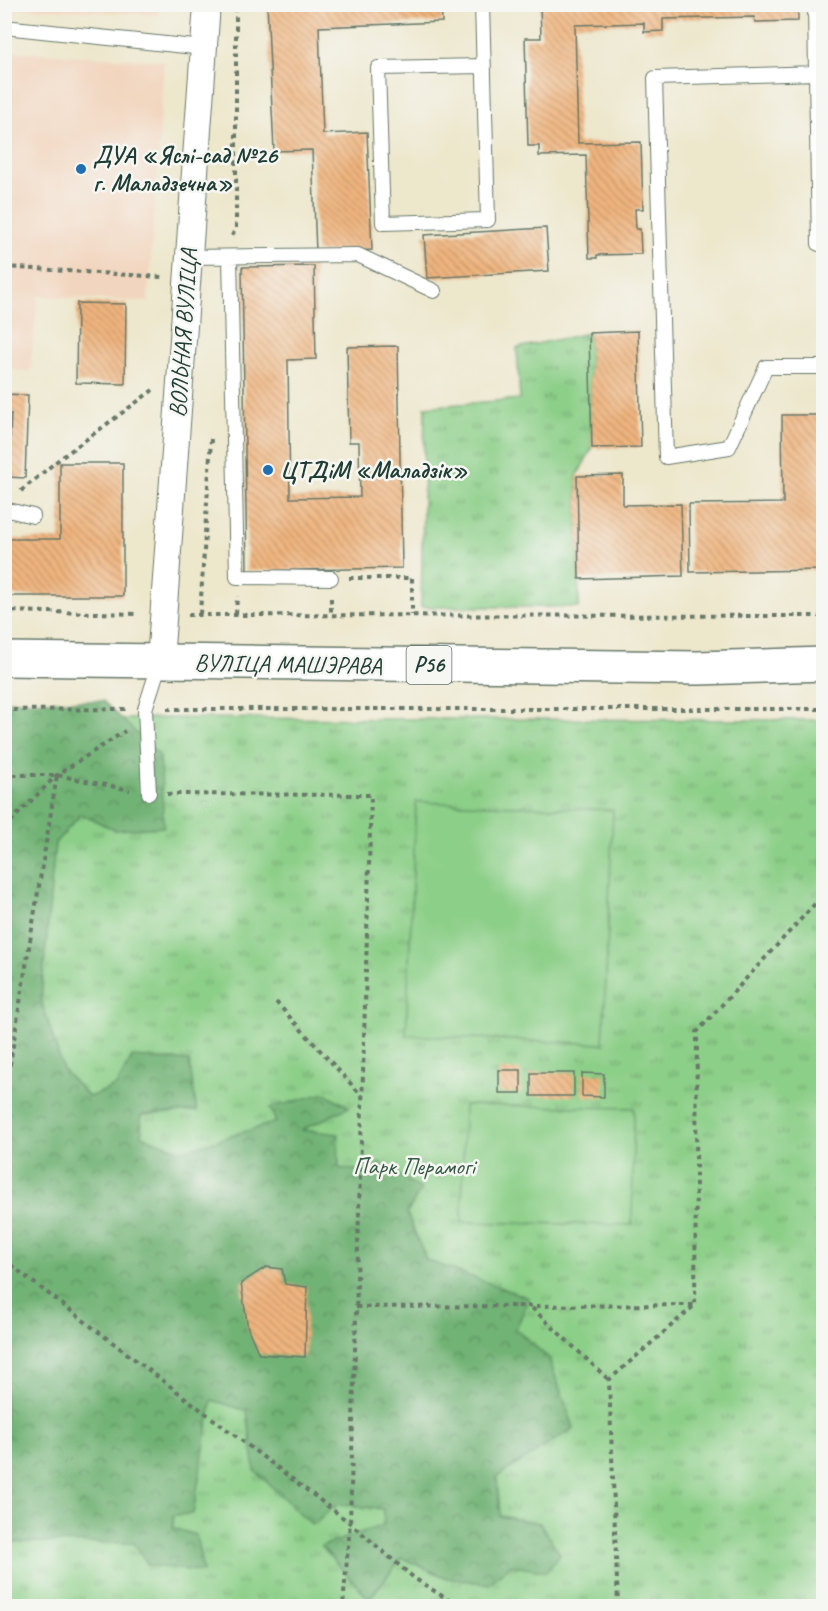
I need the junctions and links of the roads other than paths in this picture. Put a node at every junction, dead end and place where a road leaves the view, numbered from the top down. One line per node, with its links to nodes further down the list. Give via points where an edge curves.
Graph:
1 (207, 4): 5 (street, ВОЛЬНАЯ ВУЛІЦА)
2 (482, 4): 6 (lane)
3 (815, 4): 7 (lane)
4 (4, 27): 5 (lane)
5 (204, 48): 9 (street, ВОЛЬНАЯ ВУЛІЦА)
6 (483, 66): 6 (lane, via 378,69 383,223 488,220)
7 (816, 73): 8 (lane); 12 (lane, via 655,78 666,458 729,447 766,367)
8 (819, 244)
9 (189, 257): 10 (lane); 17 (street, ВОЛЬНАЯ ВУЛІЦА)
10 (230, 257): 11 (lane, via 358,255); 15 (lane, via 237,577)
11 (434, 291)
12 (824, 367)
13 (4, 509): 14 (lane)
14 (33, 516)
15 (331, 578)
16 (4, 659): 17 (main road, ВУЛІЦА МАШЭРАВА / Р56)
17 (160, 662): 18 (main road, ВУЛІЦА МАШЭРАВА / Р56, via 698,668); 19 (lane, via 145,713)
18 (824, 664)
19 (149, 793)

